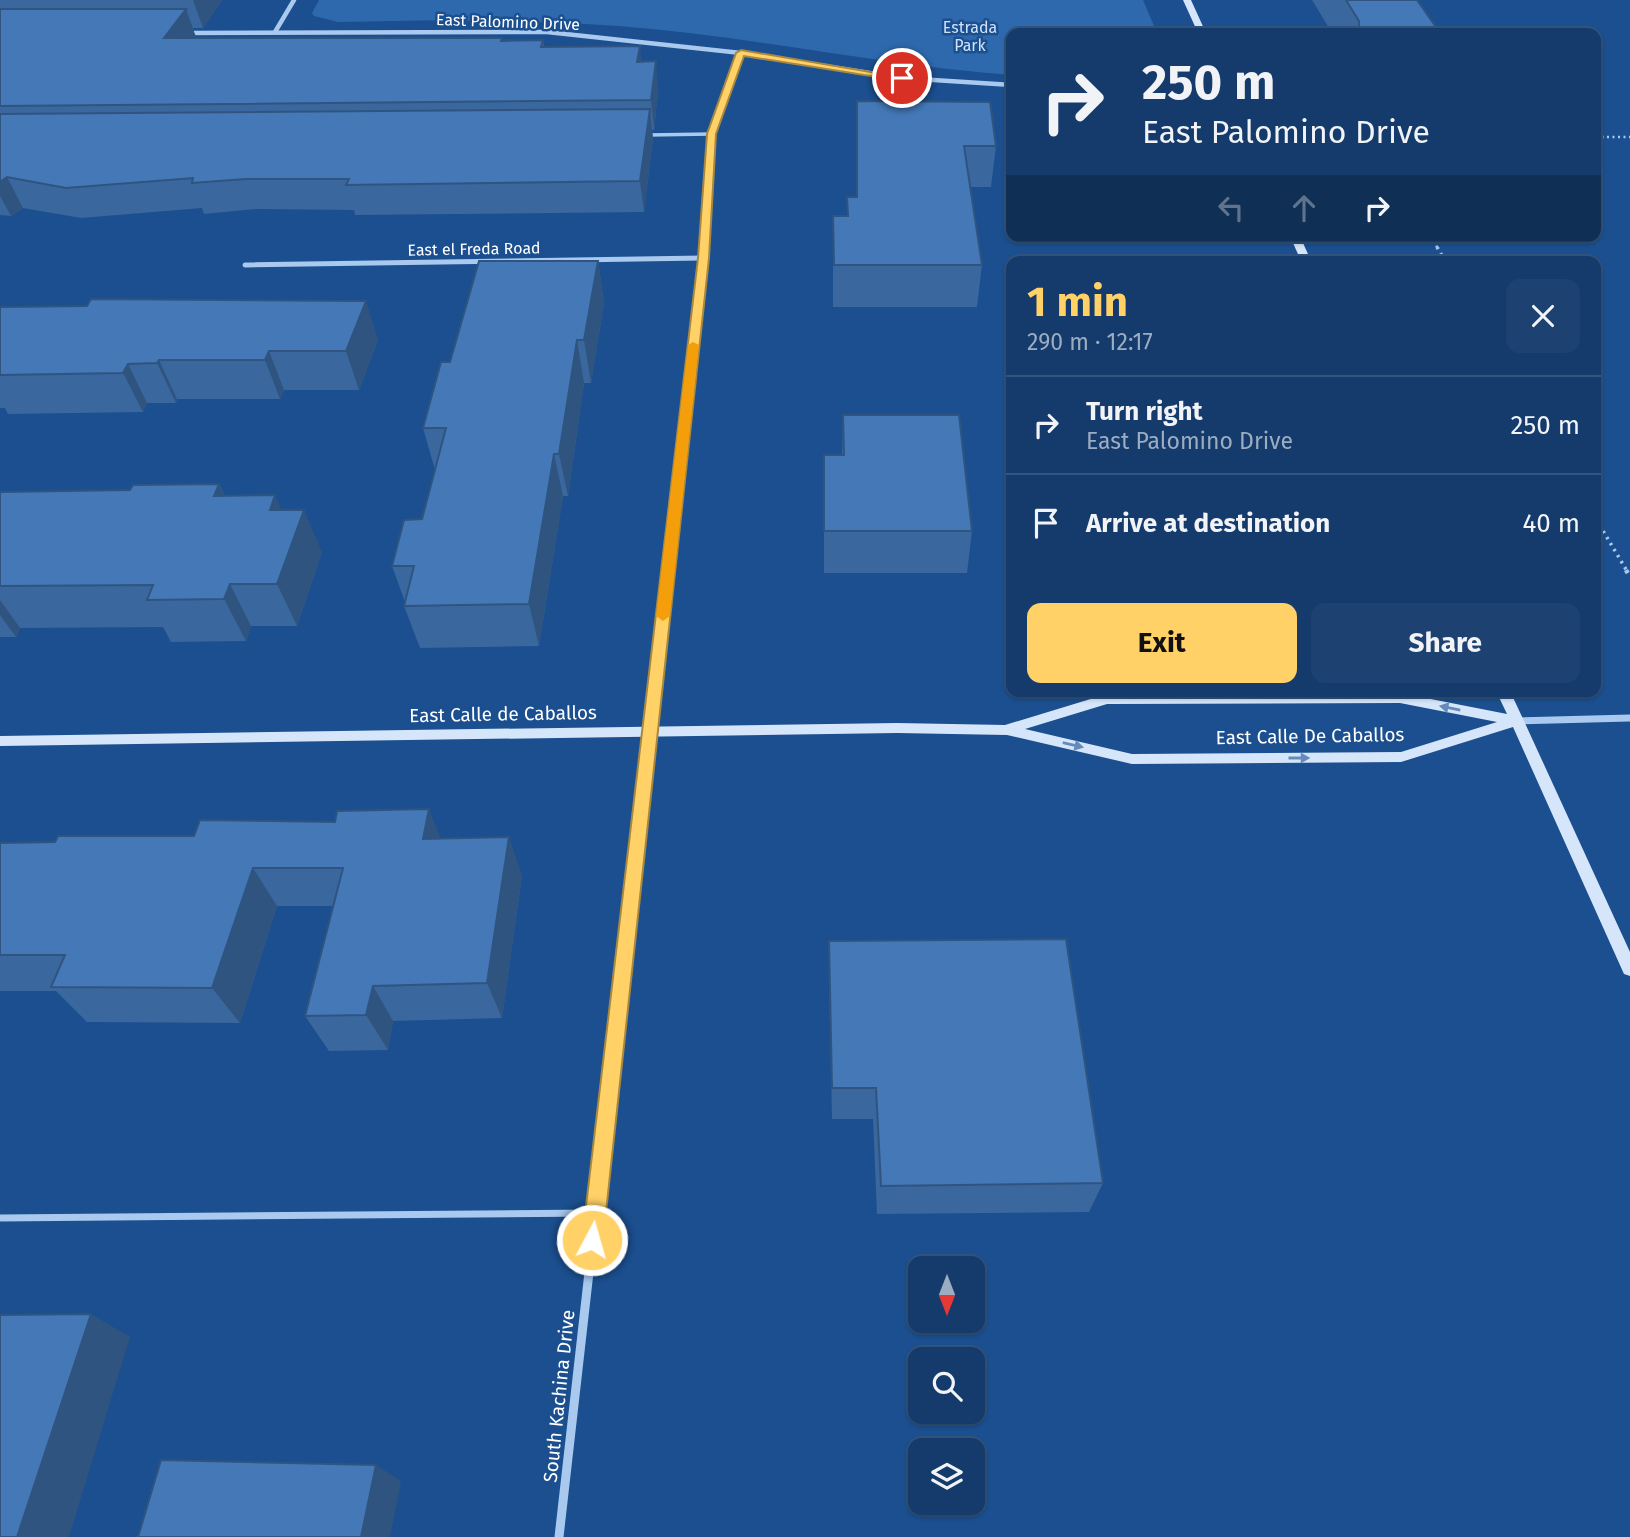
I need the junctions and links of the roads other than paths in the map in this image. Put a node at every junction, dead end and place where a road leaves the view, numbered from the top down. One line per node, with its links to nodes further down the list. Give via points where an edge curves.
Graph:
1 (294, 0): 4 (street)
2 (1187, 0): 3 (street)
3 (1200, 28)
4 (275, 32): 5 (street, East Palomino Drive); 6 (street, East Palomino Drive, via 547,32)
5 (179, 33)
6 (741, 53): 7 (street, East Palomino Drive, via 902,78); 8 (street, South Kachina Drive)
7 (1006, 85)
8 (711, 134): 9 (lane); 10 (street, South Kachina Drive)
9 (641, 135)
10 (703, 258): 11 (street, East el Freda Road); 16 (street, South Kachina Drive)
11 (246, 265)
12 (1506, 697): 14 (street)
13 (1630, 718): 14 (street)
14 (1517, 721): 15 (street, East Calle De Caballos, one-way to 15, via 1400,698 1107,699); 15 (street, East Calle De Caballos, one-way to 14, via 1132,759 1401,757); 18 (street)
15 (1007, 730): 16 (street, East Calle de Caballos)
16 (650, 732): 17 (street, East Calle de Caballos); 19 (street, South Kachina Drive)
17 (0, 741)
18 (1630, 970)
19 (595, 1213): 20 (lane); 21 (street, South Kachina Drive)
20 (0, 1218)
21 (559, 1537)

